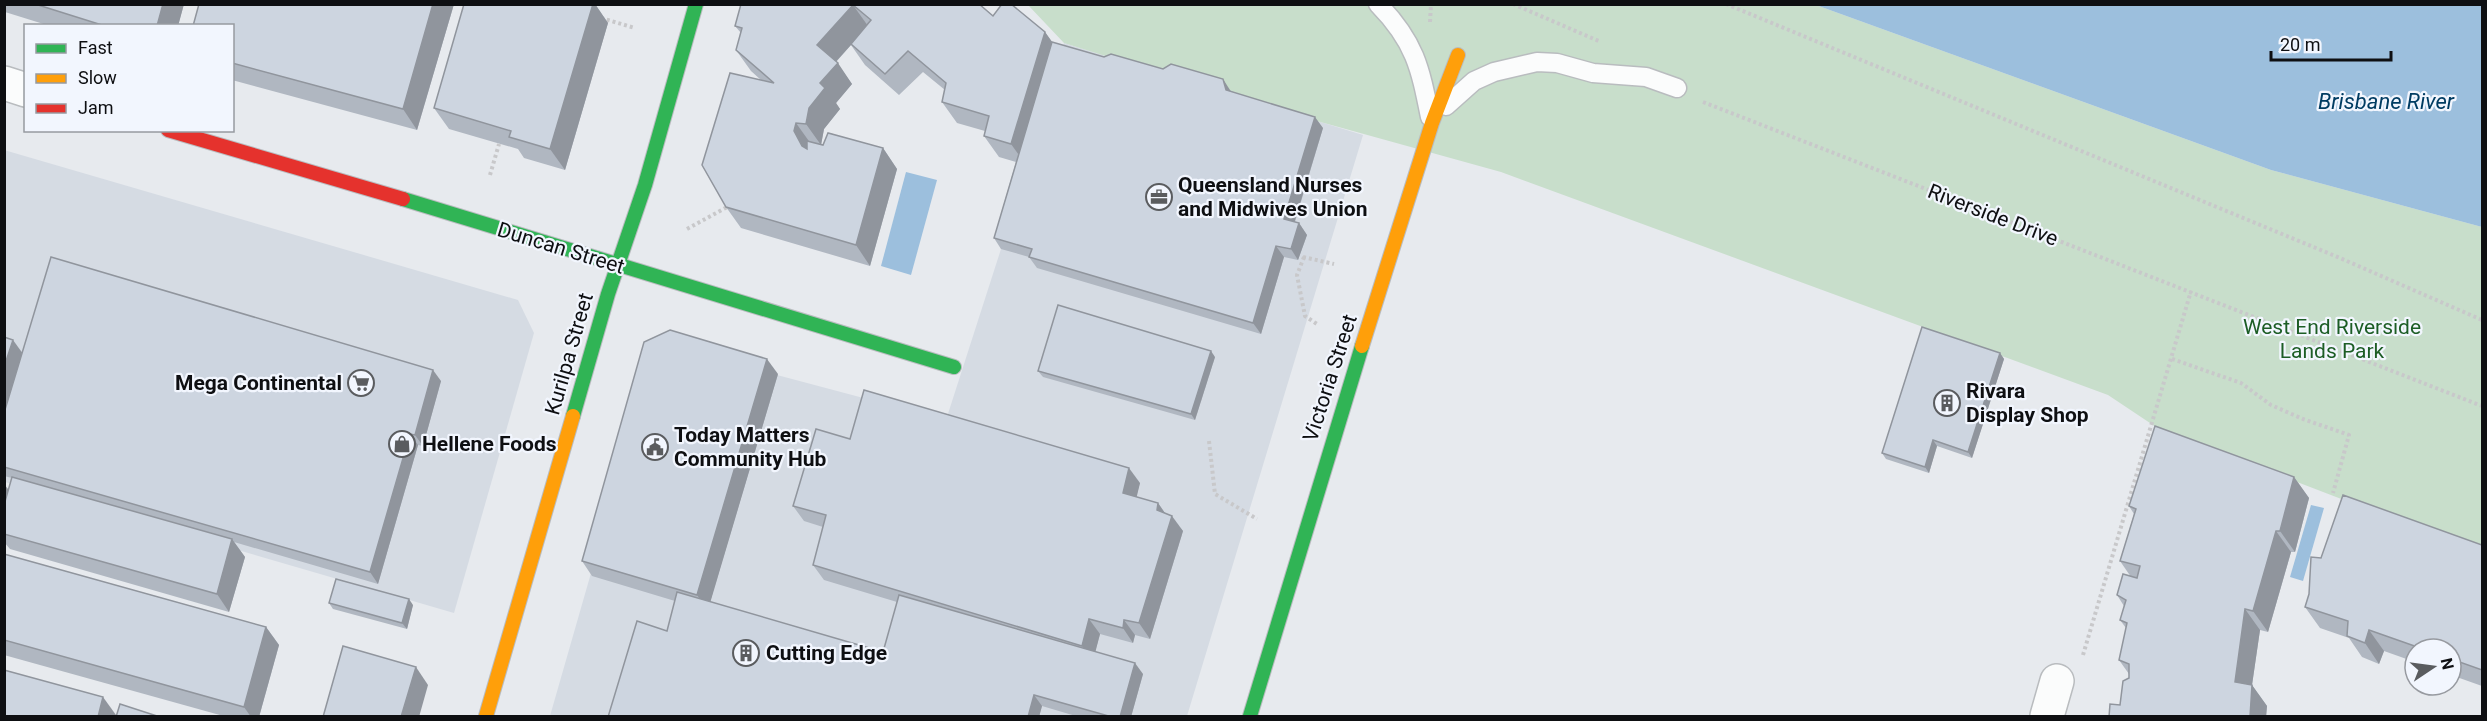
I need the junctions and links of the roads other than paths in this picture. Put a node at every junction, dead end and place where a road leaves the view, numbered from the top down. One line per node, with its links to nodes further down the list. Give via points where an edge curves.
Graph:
1 (696, 4): 9 (street, Kurilpa Street)
2 (1378, 4): 7 (lane, via 1415,53)
3 (1458, 55): 7 (street, Victoria Street)
4 (4, 84): 6 (street)
5 (1677, 88): 7 (lane, via 1646,77 1593,73 1557,63 1530,63 1474,81 1451,99)
6 (24, 89)
7 (1432, 123): 13 (street, Victoria Street)
8 (175, 132): 9 (street, Duncan Street)
9 (618, 266): 10 (street, Duncan Street); 12 (street, Kurilpa Street)
10 (954, 367)
11 (2057, 681): 14 (street)
12 (486, 717)
13 (1250, 717)
14 (2047, 717)

